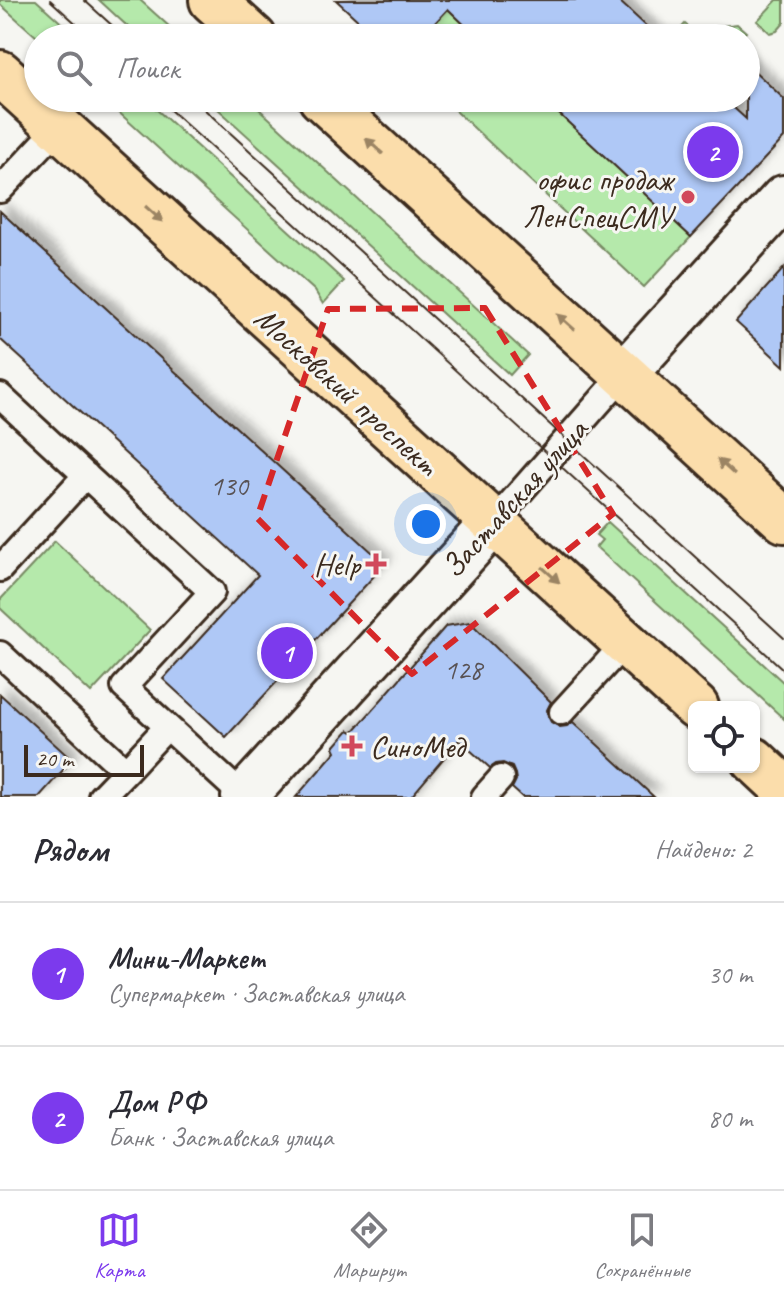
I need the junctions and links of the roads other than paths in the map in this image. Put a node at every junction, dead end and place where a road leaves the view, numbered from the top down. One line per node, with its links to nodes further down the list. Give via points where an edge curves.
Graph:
1 (0, 73): 2 (main road, Московский проспект)
2 (24, 95)
3 (43, 112): 5 (main road, Московский проспект)
4 (336, 112): 8 (main road, one-way to 4)
5 (59, 127): 6 (lane); 12 (main road, Московский проспект, one-way to 12)
6 (0, 190)
7 (784, 198): 8 (street, Заставская улица)
8 (624, 374): 11 (main road, one-way to 8); 12 (lane, Заставская улица)
9 (0, 396): 10 (lane)
10 (86, 475): 13 (lane); 18 (lane, via 212,592 124,687)
11 (784, 520)
12 (493, 523): 14 (main road, Московский проспект, one-way to 14); 24 (street, Заставская улица)
13 (0, 569)
14 (625, 643): 16 (main road, Московский проспект); 17 (lane)
15 (0, 654): 20 (lane)
16 (689, 701)
17 (562, 712)
18 (167, 727): 20 (lane); 24 (lane)
19 (760, 766): 22 (main road)
20 (126, 771): 23 (lane)
21 (501, 778): 25 (lane)
22 (784, 788)
23 (101, 797)
24 (244, 797)
25 (484, 797)

